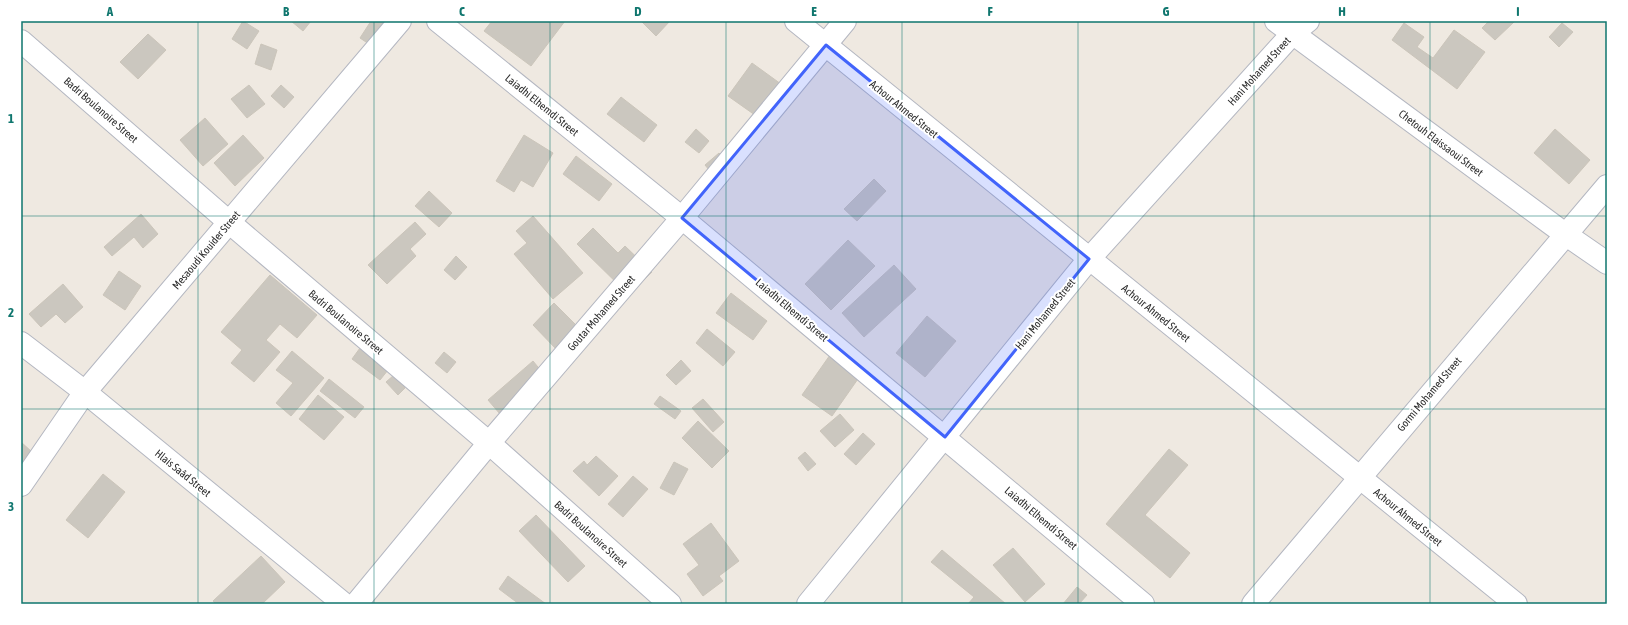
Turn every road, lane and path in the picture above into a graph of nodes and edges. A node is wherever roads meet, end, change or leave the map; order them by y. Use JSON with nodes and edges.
{"nodes":[{"id":1,"x":400,"y":21,"type":"edge"},
{"id":2,"x":438,"y":21,"type":"edge"},
{"id":3,"x":796,"y":21,"type":"edge"},
{"id":4,"x":845,"y":21,"type":"edge"},
{"id":5,"x":1276,"y":21,"type":"edge"},
{"id":6,"x":1301,"y":27,"type":"edge"},
{"id":7,"x":21,"y":41,"type":"edge"},
{"id":8,"x":826,"y":45,"type":"junction"},
{"id":9,"x":1607,"y":186,"type":"edge"},
{"id":10,"x":682,"y":218,"type":"junction"},
{"id":11,"x":230,"y":222,"type":"junction"},
{"id":12,"x":1565,"y":234,"type":"junction"},
{"id":13,"x":1089,"y":259,"type":"junction"},
{"id":14,"x":1607,"y":264,"type":"edge"},
{"id":15,"x":21,"y":344,"type":"edge"},
{"id":16,"x":85,"y":392,"type":"junction"},
{"id":17,"x":945,"y":437,"type":"junction"},
{"id":18,"x":489,"y":443,"type":"junction"},
{"id":19,"x":1359,"y":477,"type":"junction"},
{"id":20,"x":21,"y":485,"type":"edge"},
{"id":21,"x":344,"y":604,"type":"edge"},
{"id":22,"x":356,"y":604,"type":"edge"},
{"id":23,"x":670,"y":604,"type":"edge"},
{"id":24,"x":808,"y":604,"type":"edge"},
{"id":25,"x":1143,"y":604,"type":"edge"},
{"id":26,"x":1253,"y":604,"type":"edge"},
{"id":27,"x":1516,"y":604,"type":"edge"}],
"edges":[{"from":1,"to":11,"type":"street","name":"Mesaoudi Kouider Street"},
{"from":2,"to":10,"type":"street","name":"Laiadhi Elhemdi Street"},
{"from":3,"to":8,"type":"street","name":"Achour Ahmed Street"},
{"from":4,"to":8,"type":"street","name":"Goutar Mohamed Street"},
{"from":5,"to":6,"type":"street","name":"Chetouh Elaissaoui Street"},
{"from":6,"to":12,"type":"street","name":"Chetouh Elaissaoui Street"},
{"from":6,"to":13,"type":"street","name":"Hani Mohamed Street"},
{"from":7,"to":11,"type":"street","name":"Badri Boulanoire Street"},
{"from":8,"to":10,"type":"street","name":"Goutar Mohamed Street"},
{"from":8,"to":13,"type":"street","name":"Achour Ahmed Street"},
{"from":9,"to":12,"type":"street","name":"Gormi Mohamed Street"},
{"from":10,"to":17,"type":"street","name":"Laiadhi Elhemdi Street"},
{"from":10,"to":18,"type":"street","name":"Goutar Mohamed Street"},
{"from":11,"to":16,"type":"street","name":"Mesaoudi Kouider Street"},
{"from":11,"to":18,"type":"street","name":"Badri Boulanoire Street"},
{"from":12,"to":14,"type":"street","name":"Chetouh Elaissaoui Street"},
{"from":12,"to":19,"type":"street","name":"Gormi Mohamed Street"},
{"from":13,"to":17,"type":"street","name":"Hani Mohamed Street"},
{"from":13,"to":19,"type":"street","name":"Achour Ahmed Street"},
{"from":15,"to":16,"type":"street","name":"Hlais Saâd Street"},
{"from":16,"to":20,"type":"street","name":"Mesaoudi Kouider Street"},
{"from":16,"to":21,"type":"street","name":"Hlais Saâd Street"},
{"from":17,"to":24,"type":"street","name":"Hani Mohamed Street"},
{"from":17,"to":25,"type":"street","name":"Laiadhi Elhemdi Street"},
{"from":18,"to":22,"type":"street","name":"Goutar Mohamed Street"},
{"from":18,"to":23,"type":"street","name":"Badri Boulanoire Street"},
{"from":19,"to":26,"type":"street","name":"Gormi Mohamed Street"},
{"from":19,"to":27,"type":"street","name":"Achour Ahmed Street"}]}
